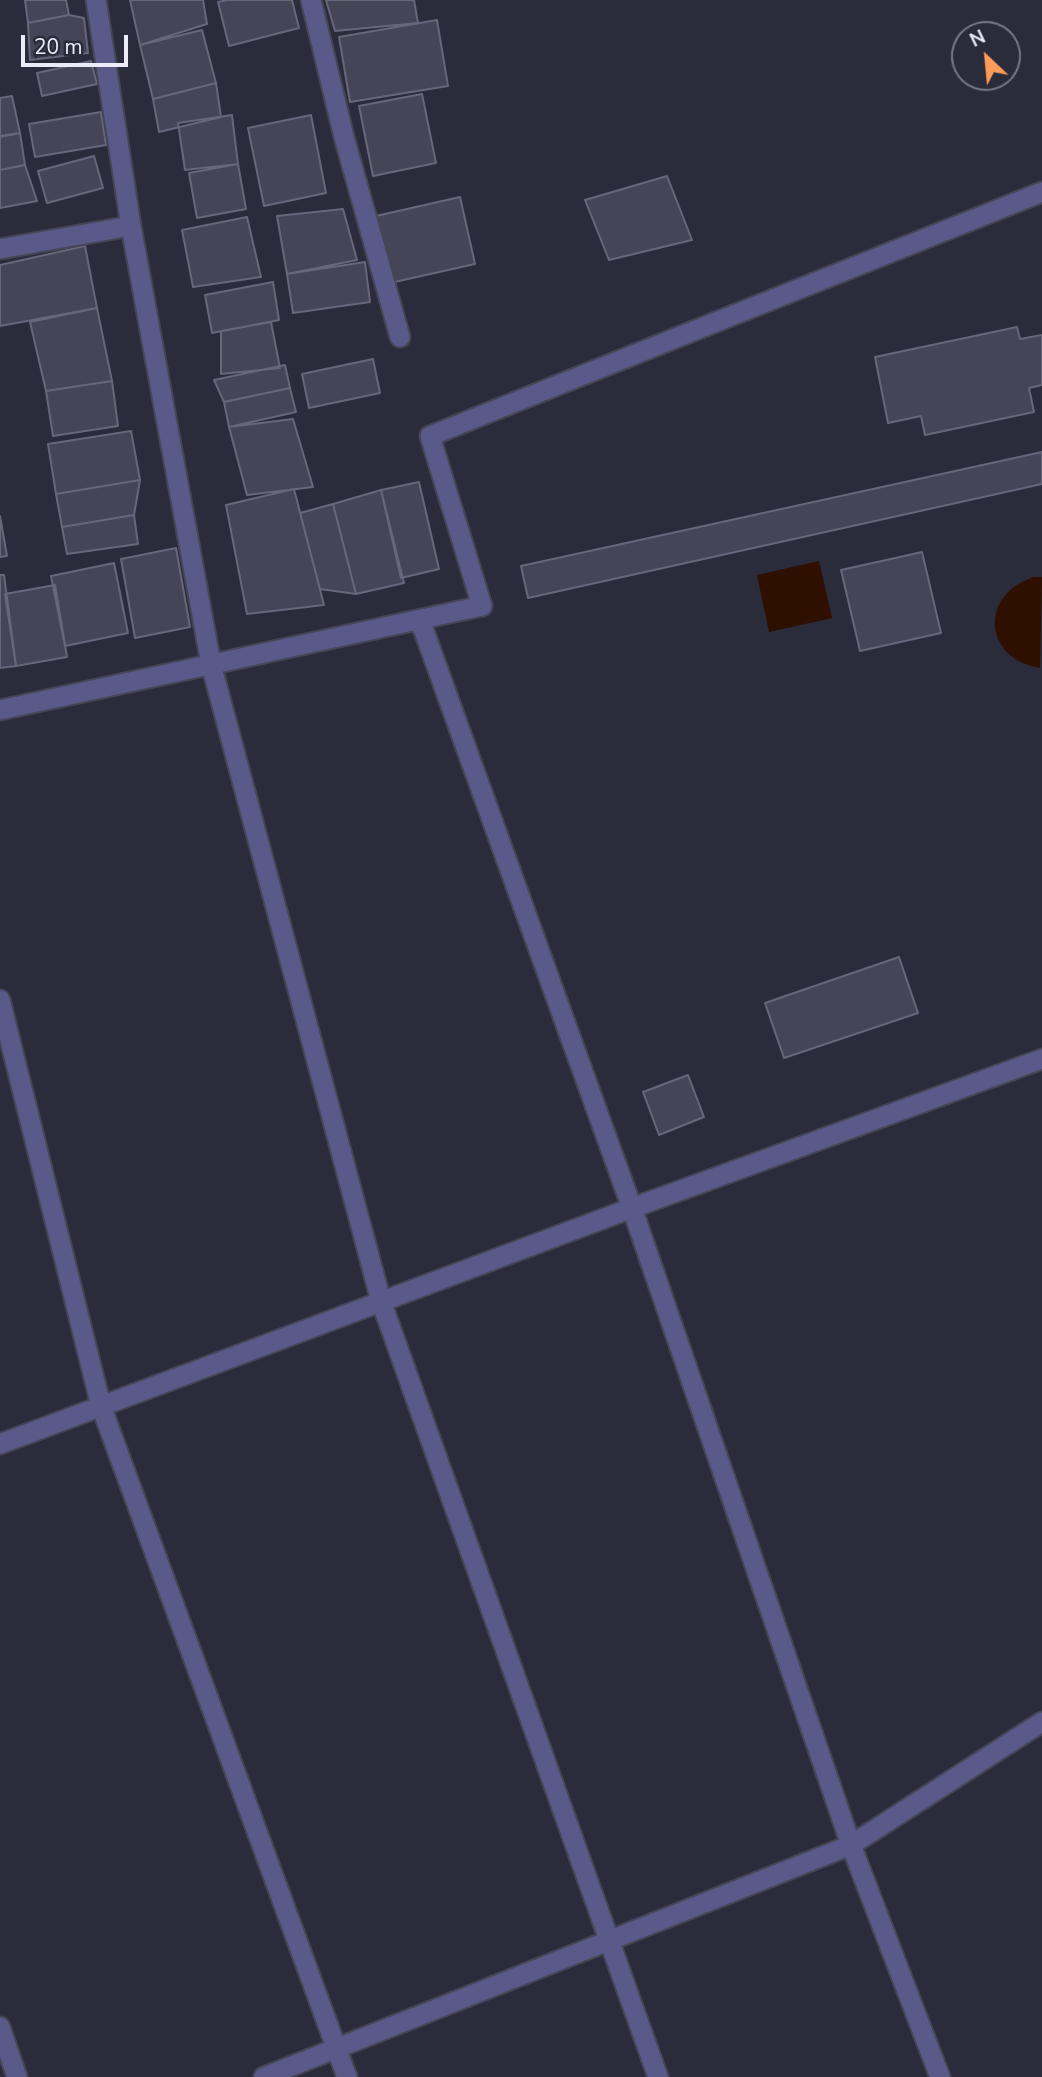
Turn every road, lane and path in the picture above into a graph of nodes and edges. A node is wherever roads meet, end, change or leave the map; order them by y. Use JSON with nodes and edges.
{"nodes":[{"id":1,"x":96,"y":0,"type":"edge"},
{"id":2,"x":311,"y":0,"type":"edge"},
{"id":3,"x":1042,"y":192,"type":"edge"},
{"id":4,"x":131,"y":226,"type":"junction"},
{"id":5,"x":0,"y":248,"type":"edge"},
{"id":6,"x":400,"y":337,"type":"dead end"},
{"id":7,"x":420,"y":620,"type":"junction"},
{"id":8,"x":211,"y":664,"type":"junction"},
{"id":9,"x":0,"y":710,"type":"edge"},
{"id":10,"x":0,"y":1000,"type":"edge"},
{"id":11,"x":1042,"y":1059,"type":"edge"},
{"id":12,"x":632,"y":1208,"type":"junction"},
{"id":13,"x":381,"y":1301,"type":"junction"},
{"id":14,"x":101,"y":1406,"type":"junction"},
{"id":15,"x":0,"y":1444,"type":"edge"},
{"id":16,"x":1042,"y":1722,"type":"edge"},
{"id":17,"x":851,"y":1845,"type":"junction"},
{"id":18,"x":608,"y":1941,"type":"junction"},
{"id":19,"x":0,"y":2027,"type":"edge"},
{"id":20,"x":337,"y":2048,"type":"junction"},
{"id":21,"x":17,"y":2077,"type":"edge"},
{"id":22,"x":264,"y":2077,"type":"edge"},
{"id":23,"x":347,"y":2077,"type":"edge"},
{"id":24,"x":658,"y":2077,"type":"edge"},
{"id":25,"x":940,"y":2077,"type":"edge"}],
"edges":[{"from":1,"to":4,"type":"street"},
{"from":2,"to":6,"type":"street"},
{"from":3,"to":7,"type":"street"},
{"from":4,"to":5,"type":"street"},
{"from":4,"to":8,"type":"street"},
{"from":7,"to":8,"type":"street"},
{"from":7,"to":12,"type":"street"},
{"from":8,"to":9,"type":"street"},
{"from":8,"to":13,"type":"street"},
{"from":10,"to":14,"type":"street"},
{"from":11,"to":12,"type":"street"},
{"from":12,"to":13,"type":"street"},
{"from":12,"to":17,"type":"street"},
{"from":13,"to":14,"type":"street"},
{"from":13,"to":18,"type":"street"},
{"from":14,"to":15,"type":"street"},
{"from":14,"to":20,"type":"street"},
{"from":16,"to":17,"type":"street"},
{"from":17,"to":18,"type":"street"},
{"from":17,"to":25,"type":"street"},
{"from":18,"to":20,"type":"street"},
{"from":18,"to":24,"type":"street"},
{"from":19,"to":21,"type":"street"},
{"from":20,"to":22,"type":"street"},
{"from":20,"to":23,"type":"street"}]}
